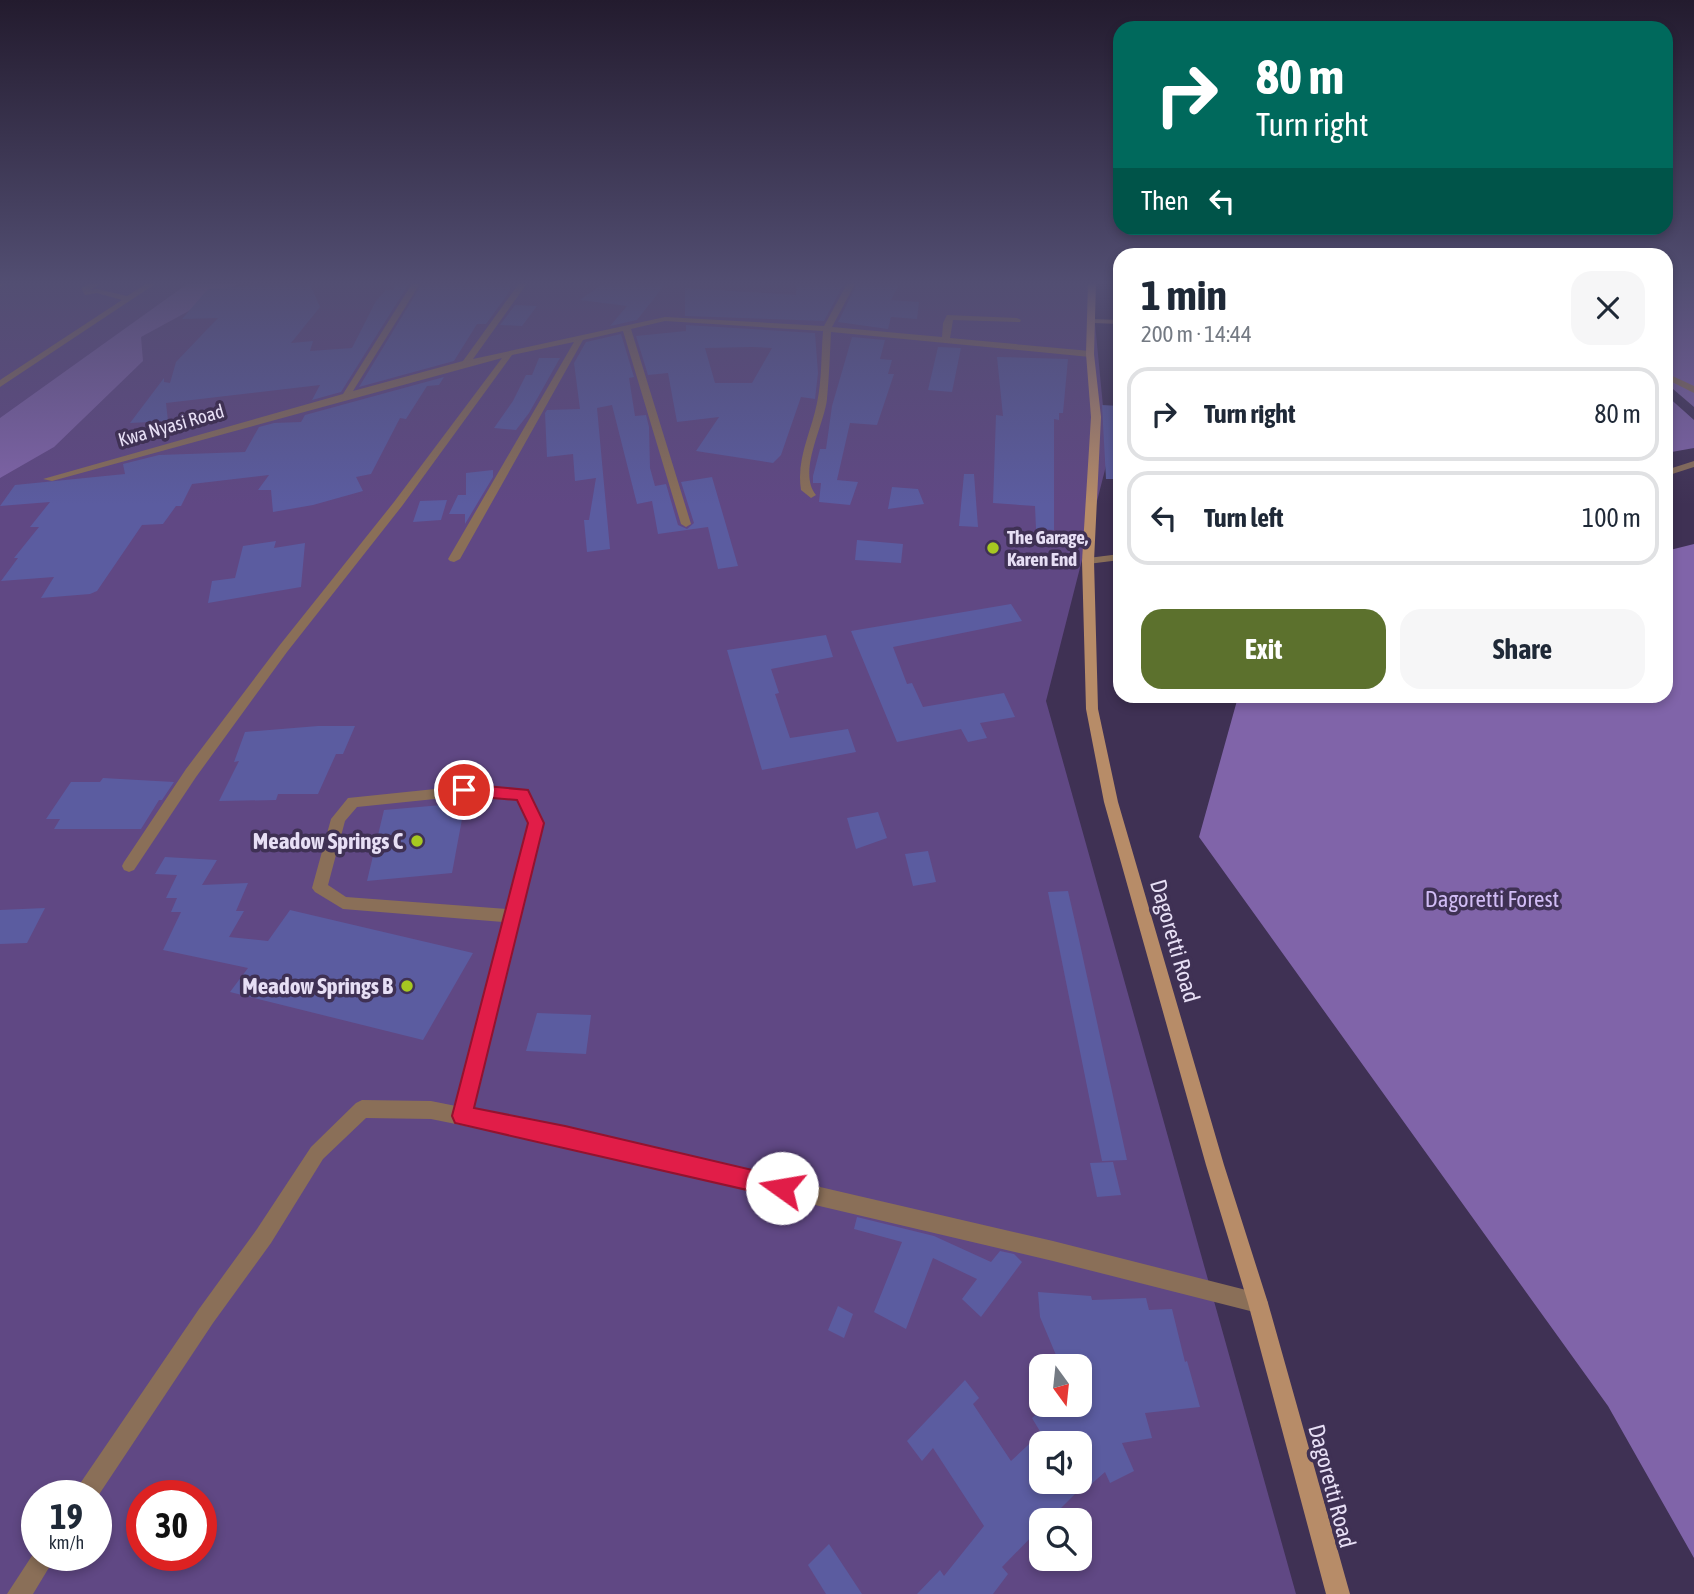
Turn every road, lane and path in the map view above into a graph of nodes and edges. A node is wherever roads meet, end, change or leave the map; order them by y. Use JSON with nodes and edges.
{"nodes":[{"id":1,"x":42,"y":356,"type":"edge"},
{"id":2,"x":371,"y":356,"type":"edge"},
{"id":3,"x":471,"y":356,"type":"edge"},
{"id":4,"x":501,"y":356,"type":"edge"},
{"id":5,"x":507,"y":356,"type":"edge"},
{"id":6,"x":570,"y":356,"type":"edge"},
{"id":7,"x":635,"y":356,"type":"edge"},
{"id":8,"x":825,"y":356,"type":"edge"},
{"id":9,"x":1090,"y":356,"type":"edge"},
{"id":10,"x":466,"y":363,"type":"junction"},
{"id":11,"x":1673,"y":380,"type":"edge"},
{"id":12,"x":0,"y":384,"type":"edge"},
{"id":13,"x":1694,"y":390,"type":"edge"},
{"id":14,"x":347,"y":394,"type":"junction"},
{"id":15,"x":1694,"y":464,"type":"edge"},
{"id":16,"x":1673,"y":471,"type":"edge"},
{"id":17,"x":48,"y":479,"type":"dead end"},
{"id":18,"x":811,"y":495,"type":"dead end"},
{"id":19,"x":686,"y":524,"type":"dead end"},
{"id":20,"x":1113,"y":558,"type":"edge"},
{"id":21,"x":454,"y":559,"type":"dead end"},
{"id":22,"x":1088,"y":561,"type":"junction"},
{"id":23,"x":129,"y":866,"type":"dead end"},
{"id":24,"x":513,"y":916,"type":"junction"},
{"id":25,"x":462,"y":1116,"type":"junction"},
{"id":26,"x":1258,"y":1303,"type":"junction"},
{"id":27,"x":96,"y":1480,"type":"edge"},
{"id":28,"x":35,"y":1571,"type":"edge"},
{"id":29,"x":19,"y":1594,"type":"edge"},
{"id":30,"x":1338,"y":1594,"type":"edge"}],
"edges":[{"from":1,"to":12,"type":"street"},
{"from":2,"to":14,"type":"street"},
{"from":3,"to":10,"type":"street"},
{"from":4,"to":10,"type":"street","name":"Kwa Nyasi Road"},
{"from":5,"to":23,"type":"street"},
{"from":6,"to":21,"type":"street"},
{"from":7,"to":19,"type":"street"},
{"from":8,"to":18,"type":"street"},
{"from":9,"to":22,"type":"main road","name":"Dagoretti Road"},
{"from":10,"to":14,"type":"street","name":"Kwa Nyasi Road"},
{"from":11,"to":13,"type":"street"},
{"from":14,"to":17,"type":"street","name":"Kwa Nyasi Road"},
{"from":15,"to":16,"type":"street"},
{"from":20,"to":22,"type":"street"},
{"from":22,"to":26,"type":"main road","name":"Dagoretti Road"},
{"from":24,"to":24,"type":"street"},
{"from":24,"to":25,"type":"street"},
{"from":25,"to":26,"type":"street"},
{"from":25,"to":27,"type":"street"},
{"from":26,"to":30,"type":"main road","name":"Dagoretti Road"},
{"from":28,"to":29,"type":"street"}]}
